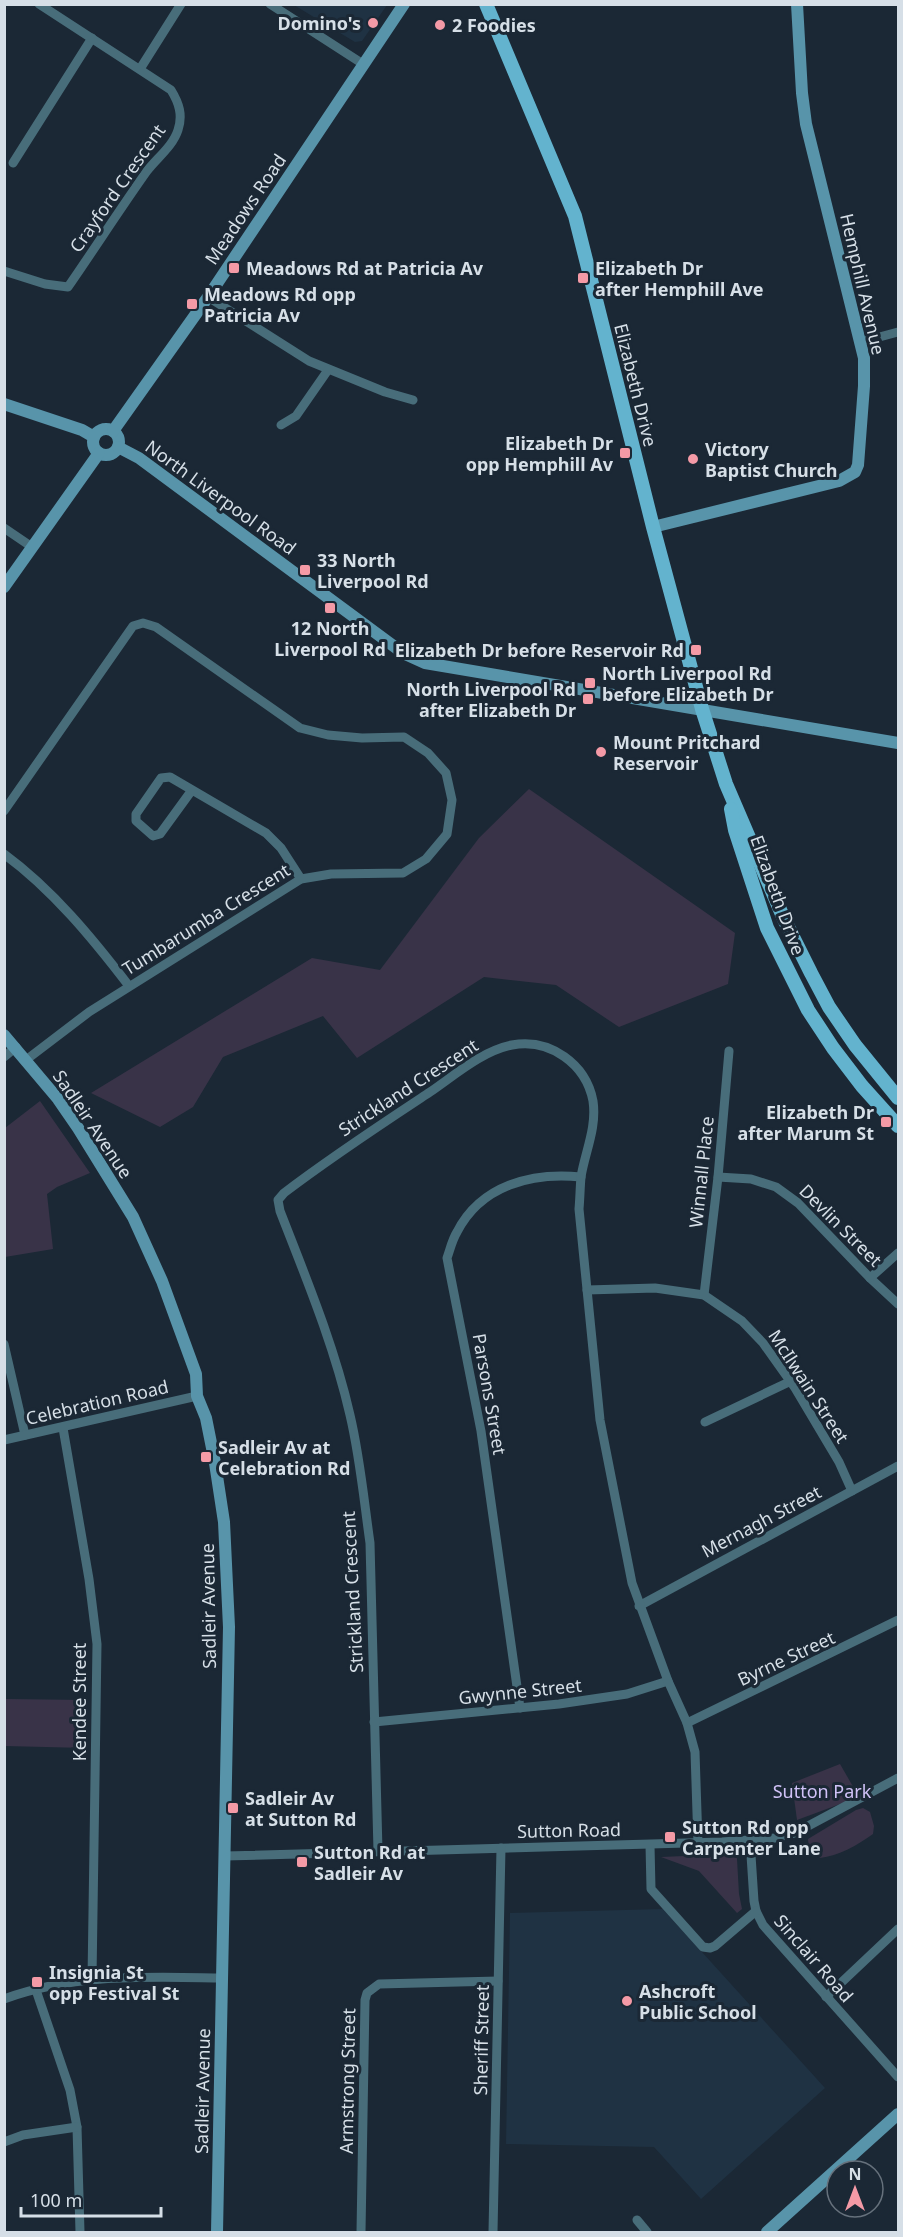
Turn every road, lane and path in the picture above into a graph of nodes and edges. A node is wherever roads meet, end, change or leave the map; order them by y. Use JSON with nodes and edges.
{"nodes":[{"id":1,"x":39,"y":4,"type":"edge"},
{"id":2,"x":182,"y":4,"type":"edge"},
{"id":3,"x":270,"y":4,"type":"edge"},
{"id":4,"x":404,"y":4,"type":"edge"},
{"id":5,"x":486,"y":4,"type":"edge"},
{"id":6,"x":797,"y":4,"type":"edge"},
{"id":7,"x":92,"y":38,"type":"junction"},
{"id":8,"x":363,"y":64,"type":"junction"},
{"id":9,"x":140,"y":69,"type":"junction"},
{"id":10,"x":13,"y":164,"type":"dead end"},
{"id":11,"x":4,"y":271,"type":"edge"},
{"id":12,"x":208,"y":297,"type":"junction"},
{"id":13,"x":898,"y":333,"type":"edge"},
{"id":14,"x":861,"y":342,"type":"junction"},
{"id":15,"x":328,"y":370,"type":"junction"},
{"id":16,"x":413,"y":400,"type":"dead end"},
{"id":17,"x":4,"y":404,"type":"edge"},
{"id":18,"x":280,"y":426,"type":"dead end"},
{"id":19,"x":113,"y":431,"type":"junction"},
{"id":20,"x":94,"y":437,"type":"junction"},
{"id":21,"x":118,"y":447,"type":"junction"},
{"id":22,"x":99,"y":453,"type":"junction"},
{"id":23,"x":653,"y":527,"type":"junction"},
{"id":24,"x":4,"y":528,"type":"edge"},
{"id":25,"x":32,"y":547,"type":"junction"},
{"id":26,"x":4,"y":587,"type":"edge"},
{"id":27,"x":702,"y":710,"type":"junction"},
{"id":28,"x":898,"y":743,"type":"edge"},
{"id":29,"x":726,"y":784,"type":"junction"},
{"id":30,"x":192,"y":790,"type":"junction"},
{"id":31,"x":4,"y":811,"type":"edge"},
{"id":32,"x":4,"y":854,"type":"edge"},
{"id":33,"x":301,"y":879,"type":"junction"},
{"id":34,"x":129,"y":986,"type":"junction"},
{"id":35,"x":4,"y":1035,"type":"edge"},
{"id":36,"x":16,"y":1047,"type":"junction"},
{"id":37,"x":729,"y":1051,"type":"dead end"},
{"id":38,"x":4,"y":1058,"type":"edge"},
{"id":39,"x":26,"y":1060,"type":"junction"},
{"id":40,"x":898,"y":1098,"type":"edge"},
{"id":41,"x":898,"y":1126,"type":"edge"},
{"id":42,"x":581,"y":1177,"type":"junction"},
{"id":43,"x":718,"y":1177,"type":"junction"},
{"id":44,"x":898,"y":1253,"type":"edge"},
{"id":45,"x":870,"y":1278,"type":"junction"},
{"id":46,"x":586,"y":1290,"type":"junction"},
{"id":47,"x":704,"y":1295,"type":"junction"},
{"id":48,"x":898,"y":1304,"type":"edge"},
{"id":49,"x":4,"y":1344,"type":"edge"},
{"id":50,"x":789,"y":1382,"type":"junction"},
{"id":51,"x":197,"y":1396,"type":"junction"},
{"id":52,"x":705,"y":1422,"type":"dead end"},
{"id":53,"x":63,"y":1428,"type":"junction"},
{"id":54,"x":25,"y":1436,"type":"junction"},
{"id":55,"x":4,"y":1440,"type":"edge"},
{"id":56,"x":898,"y":1466,"type":"edge"},
{"id":57,"x":852,"y":1491,"type":"junction"},
{"id":58,"x":639,"y":1606,"type":"junction"},
{"id":59,"x":898,"y":1620,"type":"edge"},
{"id":60,"x":668,"y":1681,"type":"junction"},
{"id":61,"x":520,"y":1708,"type":"junction"},
{"id":62,"x":374,"y":1722,"type":"junction"},
{"id":63,"x":687,"y":1723,"type":"junction"},
{"id":64,"x":898,"y":1778,"type":"edge"},
{"id":65,"x":750,"y":1840,"type":"junction"},
{"id":66,"x":698,"y":1843,"type":"junction"},
{"id":67,"x":650,"y":1845,"type":"junction"},
{"id":68,"x":501,"y":1848,"type":"junction"},
{"id":69,"x":378,"y":1851,"type":"junction"},
{"id":70,"x":225,"y":1856,"type":"junction"},
{"id":71,"x":756,"y":1911,"type":"junction"},
{"id":72,"x":898,"y":1929,"type":"edge"},
{"id":73,"x":222,"y":1977,"type":"junction"},
{"id":74,"x":92,"y":1979,"type":"junction"},
{"id":75,"x":498,"y":1981,"type":"junction"},
{"id":76,"x":36,"y":1990,"type":"junction"},
{"id":77,"x":826,"y":1997,"type":"junction"},
{"id":78,"x":4,"y":1999,"type":"edge"},
{"id":79,"x":898,"y":2077,"type":"edge"},
{"id":80,"x":898,"y":2114,"type":"edge"},
{"id":81,"x":77,"y":2127,"type":"junction"},
{"id":82,"x":4,"y":2142,"type":"edge"},
{"id":83,"x":637,"y":2220,"type":"dead end"},
{"id":84,"x":80,"y":2232,"type":"edge"},
{"id":85,"x":217,"y":2232,"type":"edge"},
{"id":86,"x":361,"y":2232,"type":"edge"},
{"id":87,"x":493,"y":2232,"type":"edge"},
{"id":88,"x":647,"y":2232,"type":"edge"},
{"id":89,"x":767,"y":2232,"type":"edge"}],
"edges":[{"from":1,"to":7,"type":"street","name":"Crayford Crescent"},
{"from":2,"to":9,"type":"street"},
{"from":3,"to":8,"type":"street"},
{"from":4,"to":8,"type":"street","name":"Meadows Road"},
{"from":5,"to":23,"type":"main road","name":"Elizabeth Drive"},
{"from":6,"to":14,"type":"street","name":"Hemphill Avenue"},
{"from":7,"to":9,"type":"street","name":"Crayford Crescent"},
{"from":7,"to":10,"type":"street"},
{"from":8,"to":12,"type":"street","name":"Meadows Road"},
{"from":9,"to":11,"type":"street","name":"Crayford Crescent"},
{"from":12,"to":15,"type":"street"},
{"from":12,"to":19,"type":"street","name":"Meadows Road"},
{"from":13,"to":14,"type":"street"},
{"from":14,"to":23,"type":"street","name":"Hemphill Avenue"},
{"from":15,"to":16,"type":"street"},
{"from":15,"to":18,"type":"street"},
{"from":17,"to":20,"type":"street"},
{"from":19,"to":20,"type":"street"},
{"from":19,"to":21,"type":"street"},
{"from":20,"to":22,"type":"street"},
{"from":21,"to":22,"type":"street"},
{"from":21,"to":27,"type":"street","name":"North Liverpool Road"},
{"from":22,"to":25,"type":"street"},
{"from":23,"to":27,"type":"main road","name":"Elizabeth Drive"},
{"from":24,"to":25,"type":"street"},
{"from":25,"to":26,"type":"street"},
{"from":27,"to":28,"type":"street","name":"North Liverpool Road"},
{"from":27,"to":29,"type":"main road","name":"Elizabeth Drive"},
{"from":29,"to":40,"type":"main road","name":"Elizabeth Drive"},
{"from":29,"to":41,"type":"main road","name":"Elizabeth Drive"},
{"from":30,"to":30,"type":"street"},
{"from":30,"to":33,"type":"street"},
{"from":31,"to":33,"type":"street","name":"Tumbarumba Crescent"},
{"from":32,"to":34,"type":"street"},
{"from":33,"to":34,"type":"street","name":"Tumbarumba Crescent"},
{"from":34,"to":39,"type":"street","name":"Tumbarumba Crescent"},
{"from":35,"to":36,"type":"street","name":"Sadleir Avenue"},
{"from":36,"to":38,"type":"street"},
{"from":36,"to":39,"type":"street","name":"Sadleir Avenue"},
{"from":37,"to":43,"type":"street","name":"Winnall Place"},
{"from":39,"to":51,"type":"street","name":"Sadleir Avenue"},
{"from":42,"to":46,"type":"street","name":"Strickland Crescent"},
{"from":42,"to":61,"type":"street","name":"Parsons Street"},
{"from":42,"to":62,"type":"street","name":"Strickland Crescent"},
{"from":43,"to":45,"type":"street","name":"Devlin Street"},
{"from":43,"to":47,"type":"street","name":"Winnall Place"},
{"from":44,"to":45,"type":"street"},
{"from":45,"to":48,"type":"street","name":"Devlin Street"},
{"from":46,"to":47,"type":"street","name":"McIlwain Street"},
{"from":46,"to":58,"type":"street","name":"Strickland Crescent"},
{"from":47,"to":50,"type":"street","name":"McIlwain Street"},
{"from":49,"to":54,"type":"street"},
{"from":50,"to":52,"type":"street"},
{"from":50,"to":57,"type":"street","name":"McIlwain Street"},
{"from":51,"to":53,"type":"street","name":"Celebration Road"},
{"from":51,"to":70,"type":"street","name":"Sadleir Avenue"},
{"from":53,"to":54,"type":"street","name":"Celebration Road"},
{"from":53,"to":74,"type":"street","name":"Kendee Street"},
{"from":54,"to":55,"type":"street","name":"Celebration Road"},
{"from":56,"to":57,"type":"street","name":"Mernagh Street"},
{"from":57,"to":58,"type":"street","name":"Mernagh Street"},
{"from":58,"to":60,"type":"street","name":"Strickland Crescent"},
{"from":59,"to":63,"type":"street","name":"Byrne Street"},
{"from":60,"to":61,"type":"street","name":"Gwynne Street"},
{"from":60,"to":63,"type":"street","name":"Strickland Crescent"},
{"from":61,"to":62,"type":"street","name":"Gwynne Street"},
{"from":62,"to":69,"type":"street","name":"Strickland Crescent"},
{"from":63,"to":66,"type":"street","name":"Strickland Crescent"},
{"from":64,"to":65,"type":"street","name":"Sutton Road"},
{"from":65,"to":66,"type":"street","name":"Sutton Road"},
{"from":65,"to":71,"type":"street","name":"Sinclair Road"},
{"from":66,"to":67,"type":"street","name":"Sutton Road"},
{"from":67,"to":68,"type":"street","name":"Sutton Road"},
{"from":67,"to":71,"type":"street"},
{"from":68,"to":69,"type":"street","name":"Sutton Road"},
{"from":68,"to":75,"type":"street","name":"Sheriff Street"},
{"from":69,"to":70,"type":"street","name":"Sutton Road"},
{"from":70,"to":73,"type":"street","name":"Sadleir Avenue"},
{"from":71,"to":77,"type":"street","name":"Sinclair Road"},
{"from":72,"to":77,"type":"street"},
{"from":73,"to":74,"type":"street"},
{"from":73,"to":85,"type":"street","name":"Sadleir Avenue"},
{"from":74,"to":76,"type":"street"},
{"from":75,"to":86,"type":"street","name":"Armstrong Street"},
{"from":75,"to":87,"type":"street","name":"Sheriff Street"},
{"from":76,"to":78,"type":"street"},
{"from":76,"to":81,"type":"street"},
{"from":77,"to":79,"type":"street","name":"Sinclair Road"},
{"from":80,"to":89,"type":"street"},
{"from":81,"to":82,"type":"street"},
{"from":81,"to":84,"type":"street"},
{"from":83,"to":88,"type":"street"}]}
